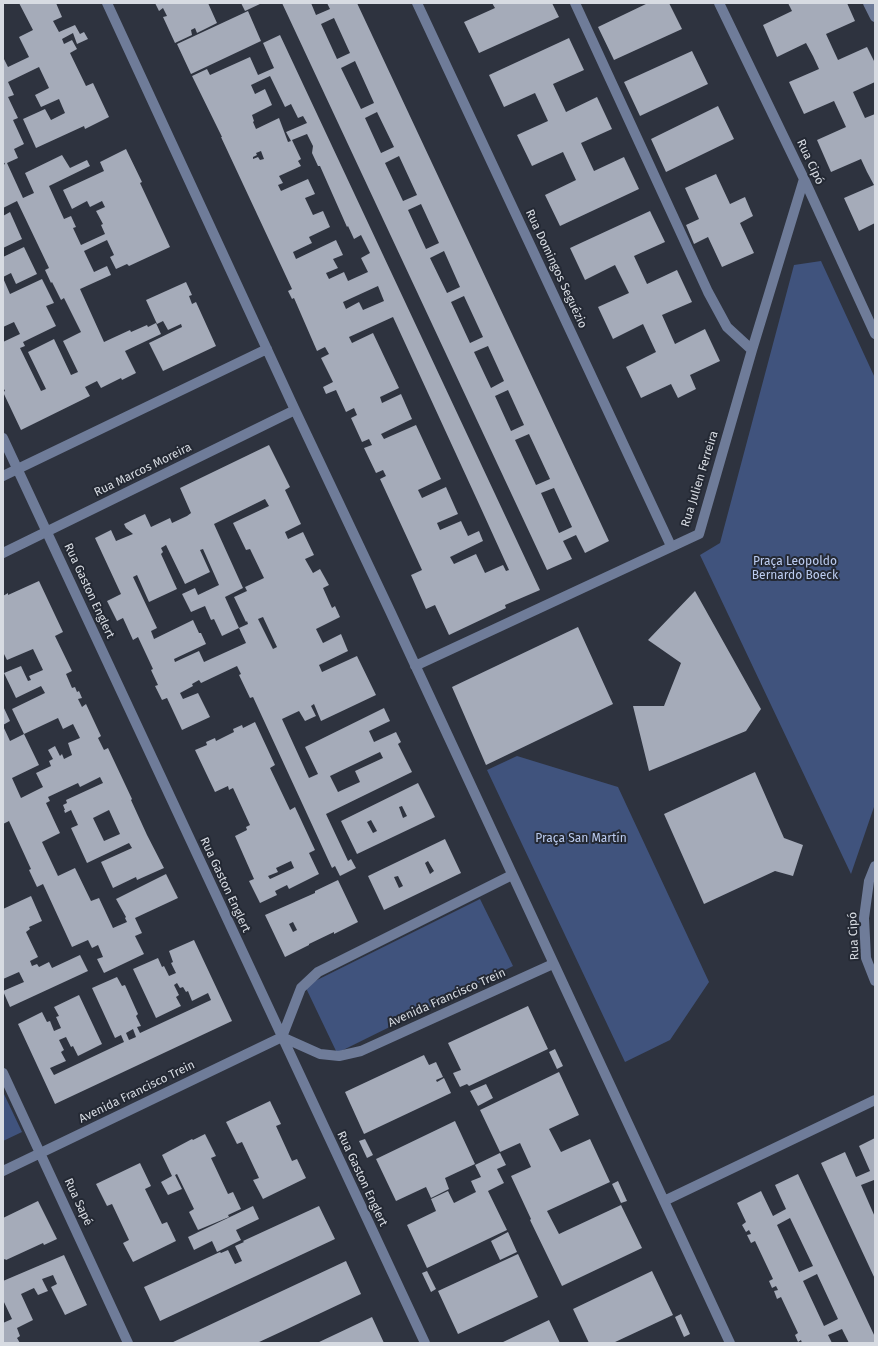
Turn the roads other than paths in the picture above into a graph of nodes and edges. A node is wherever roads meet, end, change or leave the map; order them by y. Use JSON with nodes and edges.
{"nodes":[{"id":1,"x":107,"y":3,"type":"edge"},
{"id":2,"x":417,"y":3,"type":"edge"},
{"id":3,"x":575,"y":3,"type":"edge"},
{"id":4,"x":719,"y":3,"type":"edge"},
{"id":5,"x":868,"y":3,"type":"edge"},
{"id":6,"x":875,"y":17,"type":"edge"},
{"id":7,"x":804,"y":179,"type":"junction"},
{"id":8,"x":875,"y":334,"type":"edge"},
{"id":9,"x":267,"y":349,"type":"junction"},
{"id":10,"x":752,"y":350,"type":"junction"},
{"id":11,"x":295,"y":410,"type":"junction"},
{"id":12,"x":3,"y":438,"type":"edge"},
{"id":13,"x":18,"y":469,"type":"junction"},
{"id":14,"x":3,"y":476,"type":"edge"},
{"id":15,"x":47,"y":532,"type":"junction"},
{"id":16,"x":671,"y":546,"type":"junction"},
{"id":17,"x":3,"y":553,"type":"edge"},
{"id":18,"x":415,"y":666,"type":"junction"},
{"id":19,"x":875,"y":866,"type":"edge"},
{"id":20,"x":512,"y":875,"type":"junction"},
{"id":21,"x":554,"y":964,"type":"junction"},
{"id":22,"x":875,"y":981,"type":"edge"},
{"id":23,"x":282,"y":1037,"type":"junction"},
{"id":24,"x":3,"y":1073,"type":"edge"},
{"id":25,"x":875,"y":1100,"type":"edge"},
{"id":26,"x":41,"y":1153,"type":"junction"},
{"id":27,"x":3,"y":1171,"type":"edge"},
{"id":28,"x":664,"y":1201,"type":"junction"},
{"id":29,"x":128,"y":1343,"type":"edge"},
{"id":30,"x":425,"y":1343,"type":"edge"},
{"id":31,"x":730,"y":1343,"type":"edge"}],
"edges":[{"from":1,"to":9,"type":"street"},
{"from":2,"to":16,"type":"street","name":"Rua Domingos Seguézio"},
{"from":3,"to":10,"type":"street"},
{"from":4,"to":7,"type":"street","name":"Rua Cipó"},
{"from":5,"to":6,"type":"street"},
{"from":7,"to":8,"type":"street","name":"Rua Cipó"},
{"from":7,"to":10,"type":"street","name":"Rua Julien Ferreira"},
{"from":9,"to":11,"type":"street"},
{"from":9,"to":13,"type":"street"},
{"from":10,"to":16,"type":"street","name":"Rua Julien Ferreira"},
{"from":11,"to":15,"type":"street","name":"Rua Marcos Moreira"},
{"from":11,"to":18,"type":"street"},
{"from":12,"to":13,"type":"street","name":"Rua Gaston Englert"},
{"from":13,"to":14,"type":"street"},
{"from":13,"to":15,"type":"street","name":"Rua Gaston Englert"},
{"from":15,"to":17,"type":"street","name":"Rua Marcos Moreira"},
{"from":15,"to":23,"type":"street","name":"Rua Gaston Englert"},
{"from":16,"to":18,"type":"street","name":"Rua Julien Ferreira"},
{"from":18,"to":20,"type":"street"},
{"from":19,"to":22,"type":"street","name":"Rua Cipó"},
{"from":20,"to":21,"type":"street"},
{"from":20,"to":23,"type":"street"},
{"from":21,"to":23,"type":"street","name":"Avenida Francisco Trein"},
{"from":21,"to":28,"type":"street"},
{"from":23,"to":26,"type":"street","name":"Avenida Francisco Trein"},
{"from":23,"to":30,"type":"street","name":"Rua Gaston Englert"},
{"from":24,"to":26,"type":"street","name":"Rua Sapé"},
{"from":25,"to":28,"type":"street"},
{"from":26,"to":27,"type":"street","name":"Avenida Francisco Trein"},
{"from":26,"to":29,"type":"street","name":"Rua Sapé"},
{"from":28,"to":31,"type":"street"}]}
